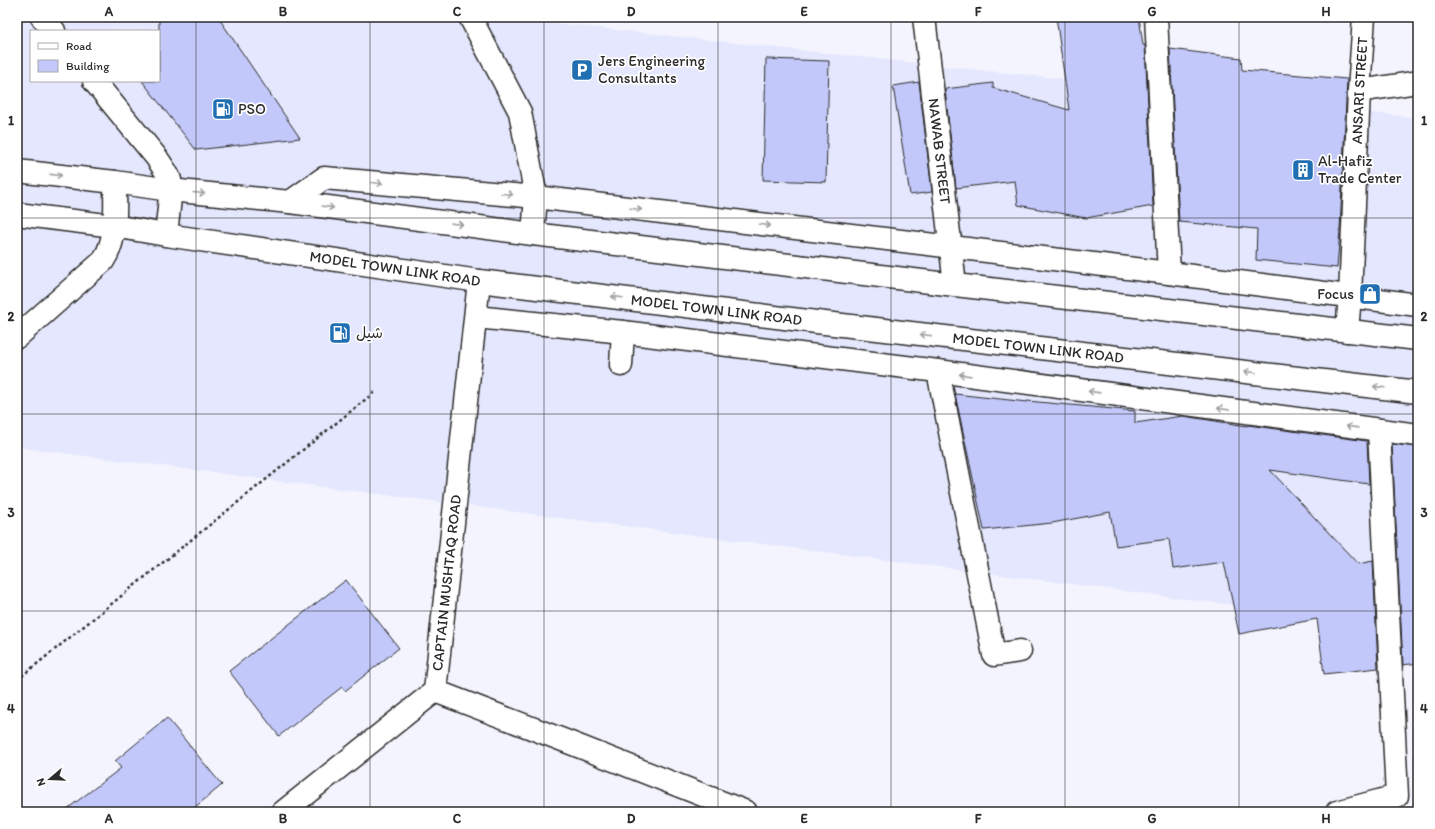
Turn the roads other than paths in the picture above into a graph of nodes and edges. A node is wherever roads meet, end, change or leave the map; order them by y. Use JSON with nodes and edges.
{"nodes":[{"id":1,"x":42,"y":17,"type":"edge"},
{"id":2,"x":470,"y":17,"type":"edge"},
{"id":3,"x":924,"y":17,"type":"edge"},
{"id":4,"x":1156,"y":17,"type":"edge"},
{"id":5,"x":1364,"y":17,"type":"edge"},
{"id":6,"x":53,"y":30,"type":"edge"},
{"id":7,"x":95,"y":82,"type":"edge"},
{"id":8,"x":1418,"y":82,"type":"edge"},
{"id":9,"x":1359,"y":91,"type":"junction"},
{"id":10,"x":17,"y":171,"type":"edge"},
{"id":11,"x":115,"y":182,"type":"junction"},
{"id":12,"x":170,"y":190,"type":"junction"},
{"id":13,"x":536,"y":197,"type":"junction"},
{"id":14,"x":290,"y":202,"type":"junction"},
{"id":15,"x":17,"y":214,"type":"edge"},
{"id":16,"x":114,"y":226,"type":"junction"},
{"id":17,"x":533,"y":234,"type":"junction"},
{"id":18,"x":166,"y":235,"type":"junction"},
{"id":19,"x":950,"y":247,"type":"junction"},
{"id":20,"x":1168,"y":273,"type":"junction"},
{"id":21,"x":480,"y":281,"type":"junction"},
{"id":22,"x":955,"y":285,"type":"junction"},
{"id":23,"x":1350,"y":296,"type":"junction"},
{"id":24,"x":1418,"y":306,"type":"edge"},
{"id":25,"x":476,"y":316,"type":"junction"},
{"id":26,"x":1347,"y":331,"type":"junction"},
{"id":27,"x":623,"y":332,"type":"junction"},
{"id":28,"x":17,"y":337,"type":"edge"},
{"id":29,"x":1418,"y":339,"type":"edge"},
{"id":30,"x":621,"y":365,"type":"dead end"},
{"id":31,"x":938,"y":371,"type":"junction"},
{"id":32,"x":1418,"y":392,"type":"edge"},
{"id":33,"x":1379,"y":430,"type":"junction"},
{"id":34,"x":1418,"y":435,"type":"edge"},
{"id":35,"x":1020,"y":651,"type":"dead end"},
{"id":36,"x":435,"y":691,"type":"junction"},
{"id":37,"x":283,"y":812,"type":"edge"},
{"id":38,"x":746,"y":812,"type":"edge"},
{"id":39,"x":1336,"y":812,"type":"edge"}],
"edges":[{"from":1,"to":6,"type":"street"},
{"from":2,"to":13,"type":"street"},
{"from":3,"to":19,"type":"street","name":"NAWAB STREET"},
{"from":4,"to":20,"type":"street"},
{"from":5,"to":9,"type":"street","name":"ANSARI STREET"},
{"from":7,"to":12,"type":"street"},
{"from":8,"to":9,"type":"street"},
{"from":9,"to":23,"type":"street","name":"ANSARI STREET"},
{"from":10,"to":11,"type":"street","one_way":true},
{"from":11,"to":12,"type":"street"},
{"from":11,"to":16,"type":"street"},
{"from":12,"to":14,"type":"street","one_way":true},
{"from":12,"to":18,"type":"street"},
{"from":14,"to":13,"type":"street","one_way":true},
{"from":13,"to":17,"type":"street"},
{"from":13,"to":19,"type":"street","one_way":true},
{"from":14,"to":17,"type":"street","one_way":true},
{"from":15,"to":16,"type":"street","name":"MODEL TOWN LINK ROAD"},
{"from":16,"to":18,"type":"street","name":"MODEL TOWN LINK ROAD"},
{"from":16,"to":28,"type":"street"},
{"from":17,"to":22,"type":"street"},
{"from":18,"to":21,"type":"street","name":"MODEL TOWN LINK ROAD"},
{"from":19,"to":20,"type":"street"},
{"from":19,"to":22,"type":"street","name":"NAWAB STREET"},
{"from":20,"to":23,"type":"street"},
{"from":21,"to":25,"type":"street","name":"CAPTAIN MUSHTAQ ROAD"},
{"from":32,"to":21,"type":"street","name":"MODEL TOWN LINK ROAD","one_way":true},
{"from":22,"to":26,"type":"street"},
{"from":23,"to":24,"type":"street"},
{"from":23,"to":26,"type":"street","name":"ANSARI STREET"},
{"from":25,"to":27,"type":"street"},
{"from":25,"to":36,"type":"street","name":"CAPTAIN MUSHTAQ ROAD"},
{"from":26,"to":29,"type":"street"},
{"from":27,"to":30,"type":"street"},
{"from":27,"to":31,"type":"street"},
{"from":33,"to":31,"type":"street","one_way":true},
{"from":31,"to":35,"type":"street"},
{"from":33,"to":34,"type":"street"},
{"from":33,"to":39,"type":"street"},
{"from":36,"to":37,"type":"street","name":"CAPTAIN MUSHTAQ ROAD"},
{"from":36,"to":38,"type":"street"}]}
